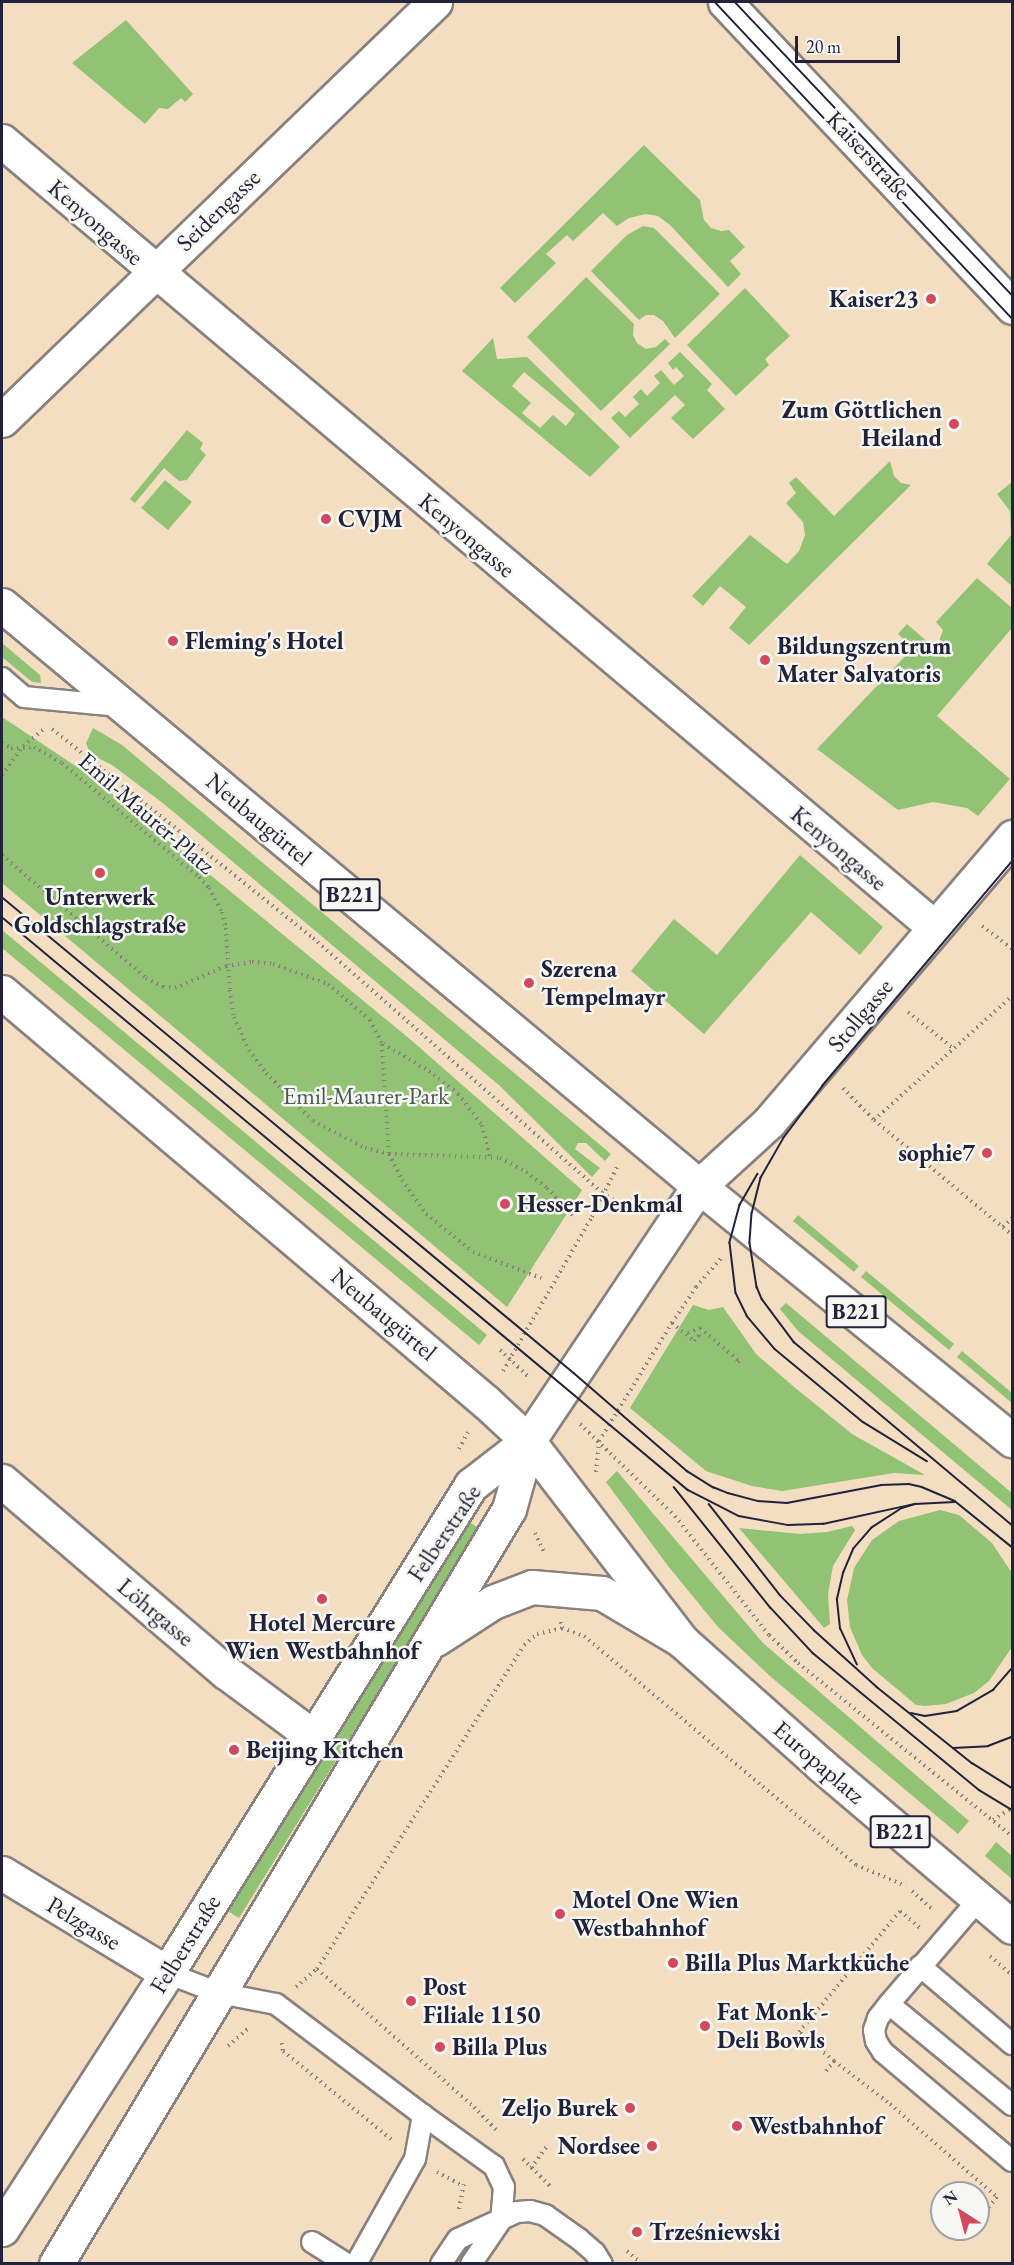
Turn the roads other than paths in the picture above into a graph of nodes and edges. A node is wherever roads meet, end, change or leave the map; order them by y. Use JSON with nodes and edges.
{"nodes":[{"id":1,"x":435,"y":2,"type":"edge"},
{"id":2,"x":725,"y":2,"type":"edge"},
{"id":3,"x":2,"y":141,"type":"edge"},
{"id":4,"x":154,"y":272,"type":"junction"},
{"id":5,"x":1012,"y":307,"type":"edge"},
{"id":6,"x":2,"y":420,"type":"edge"},
{"id":7,"x":2,"y":605,"type":"edge"},
{"id":8,"x":2,"y":678,"type":"edge"},
{"id":9,"x":123,"y":706,"type":"junction"},
{"id":10,"x":1012,"y":837,"type":"edge"},
{"id":11,"x":934,"y":927,"type":"junction"},
{"id":12,"x":2,"y":992,"type":"edge"},
{"id":13,"x":699,"y":1186,"type":"junction"},
{"id":14,"x":1012,"y":1440,"type":"edge"},
{"id":15,"x":528,"y":1441,"type":"junction"},
{"id":16,"x":2,"y":1482,"type":"edge"},
{"id":17,"x":682,"y":1641,"type":"junction"},
{"id":18,"x":430,"y":1643,"type":"junction"},
{"id":19,"x":314,"y":1737,"type":"junction"},
{"id":20,"x":2,"y":1873,"type":"edge"},
{"id":21,"x":979,"y":1899,"type":"junction"},
{"id":22,"x":1012,"y":1927,"type":"edge"},
{"id":23,"x":920,"y":1966,"type":"junction"},
{"id":24,"x":167,"y":1973,"type":"junction"},
{"id":25,"x":219,"y":1993,"type":"junction"},
{"id":26,"x":889,"y":2004,"type":"junction"},
{"id":27,"x":1012,"y":2044,"type":"edge"},
{"id":28,"x":1012,"y":2105,"type":"edge"},
{"id":29,"x":423,"y":2115,"type":"junction"},
{"id":30,"x":1012,"y":2161,"type":"edge"},
{"id":31,"x":501,"y":2220,"type":"junction"},
{"id":32,"x":2,"y":2229,"type":"edge"},
{"id":33,"x":312,"y":2242,"type":"dead end"},
{"id":34,"x":56,"y":2264,"type":"edge"},
{"id":35,"x":347,"y":2264,"type":"edge"},
{"id":36,"x":356,"y":2264,"type":"edge"},
{"id":37,"x":441,"y":2264,"type":"edge"},
{"id":38,"x":471,"y":2264,"type":"edge"},
{"id":39,"x":602,"y":2264,"type":"edge"}],
"edges":[{"from":1,"to":4,"type":"main road","name":"Seidengasse"},
{"from":2,"to":5,"type":"main road","name":"Kaiserstraße"},
{"from":3,"to":4,"type":"main road","name":"Kenyongasse"},
{"from":4,"to":6,"type":"main road","name":"Seidengasse"},
{"from":4,"to":11,"type":"main road","name":"Kenyongasse"},
{"from":7,"to":9,"type":"main road","name":"Neubaugürtel","number":"B221"},
{"from":8,"to":9,"type":"lane"},
{"from":9,"to":13,"type":"main road","name":"Neubaugürtel","number":"B221"},
{"from":10,"to":11,"type":"main road","name":"Stollgasse"},
{"from":11,"to":13,"type":"main road","name":"Stollgasse"},
{"from":12,"to":15,"type":"main road","name":"Neubaugürtel","number":"B221"},
{"from":13,"to":14,"type":"main road","name":"Neubaugürtel","number":"B221"},
{"from":13,"to":15,"type":"main road"},
{"from":15,"to":17,"type":"main road","name":"Europaplatz","number":"B221"},
{"from":15,"to":18,"type":"main road","name":"Felberstraße"},
{"from":15,"to":19,"type":"main road","name":"Felberstraße"},
{"from":16,"to":19,"type":"main road","name":"Löhrgasse"},
{"from":17,"to":18,"type":"main road","name":"Europaplatz"},
{"from":17,"to":21,"type":"main road","name":"Europaplatz","number":"B221"},
{"from":18,"to":25,"type":"main road","name":"Felberstraße"},
{"from":19,"to":24,"type":"main road","name":"Felberstraße"},
{"from":20,"to":24,"type":"main road","name":"Pelzgasse"},
{"from":21,"to":22,"type":"main road","name":"Europaplatz","number":"B221"},
{"from":21,"to":23,"type":"lane"},
{"from":23,"to":26,"type":"lane"},
{"from":23,"to":27,"type":"lane"},
{"from":24,"to":25,"type":"lane"},
{"from":24,"to":32,"type":"main road","name":"Felberstraße"},
{"from":25,"to":29,"type":"lane"},
{"from":25,"to":34,"type":"main road","name":"Felberstraße"},
{"from":26,"to":28,"type":"lane"},
{"from":26,"to":30,"type":"lane"},
{"from":29,"to":31,"type":"lane"},
{"from":29,"to":36,"type":"lane"},
{"from":31,"to":37,"type":"lane"},
{"from":31,"to":38,"type":"lane"},
{"from":31,"to":39,"type":"lane"},
{"from":33,"to":35,"type":"lane"}]}
